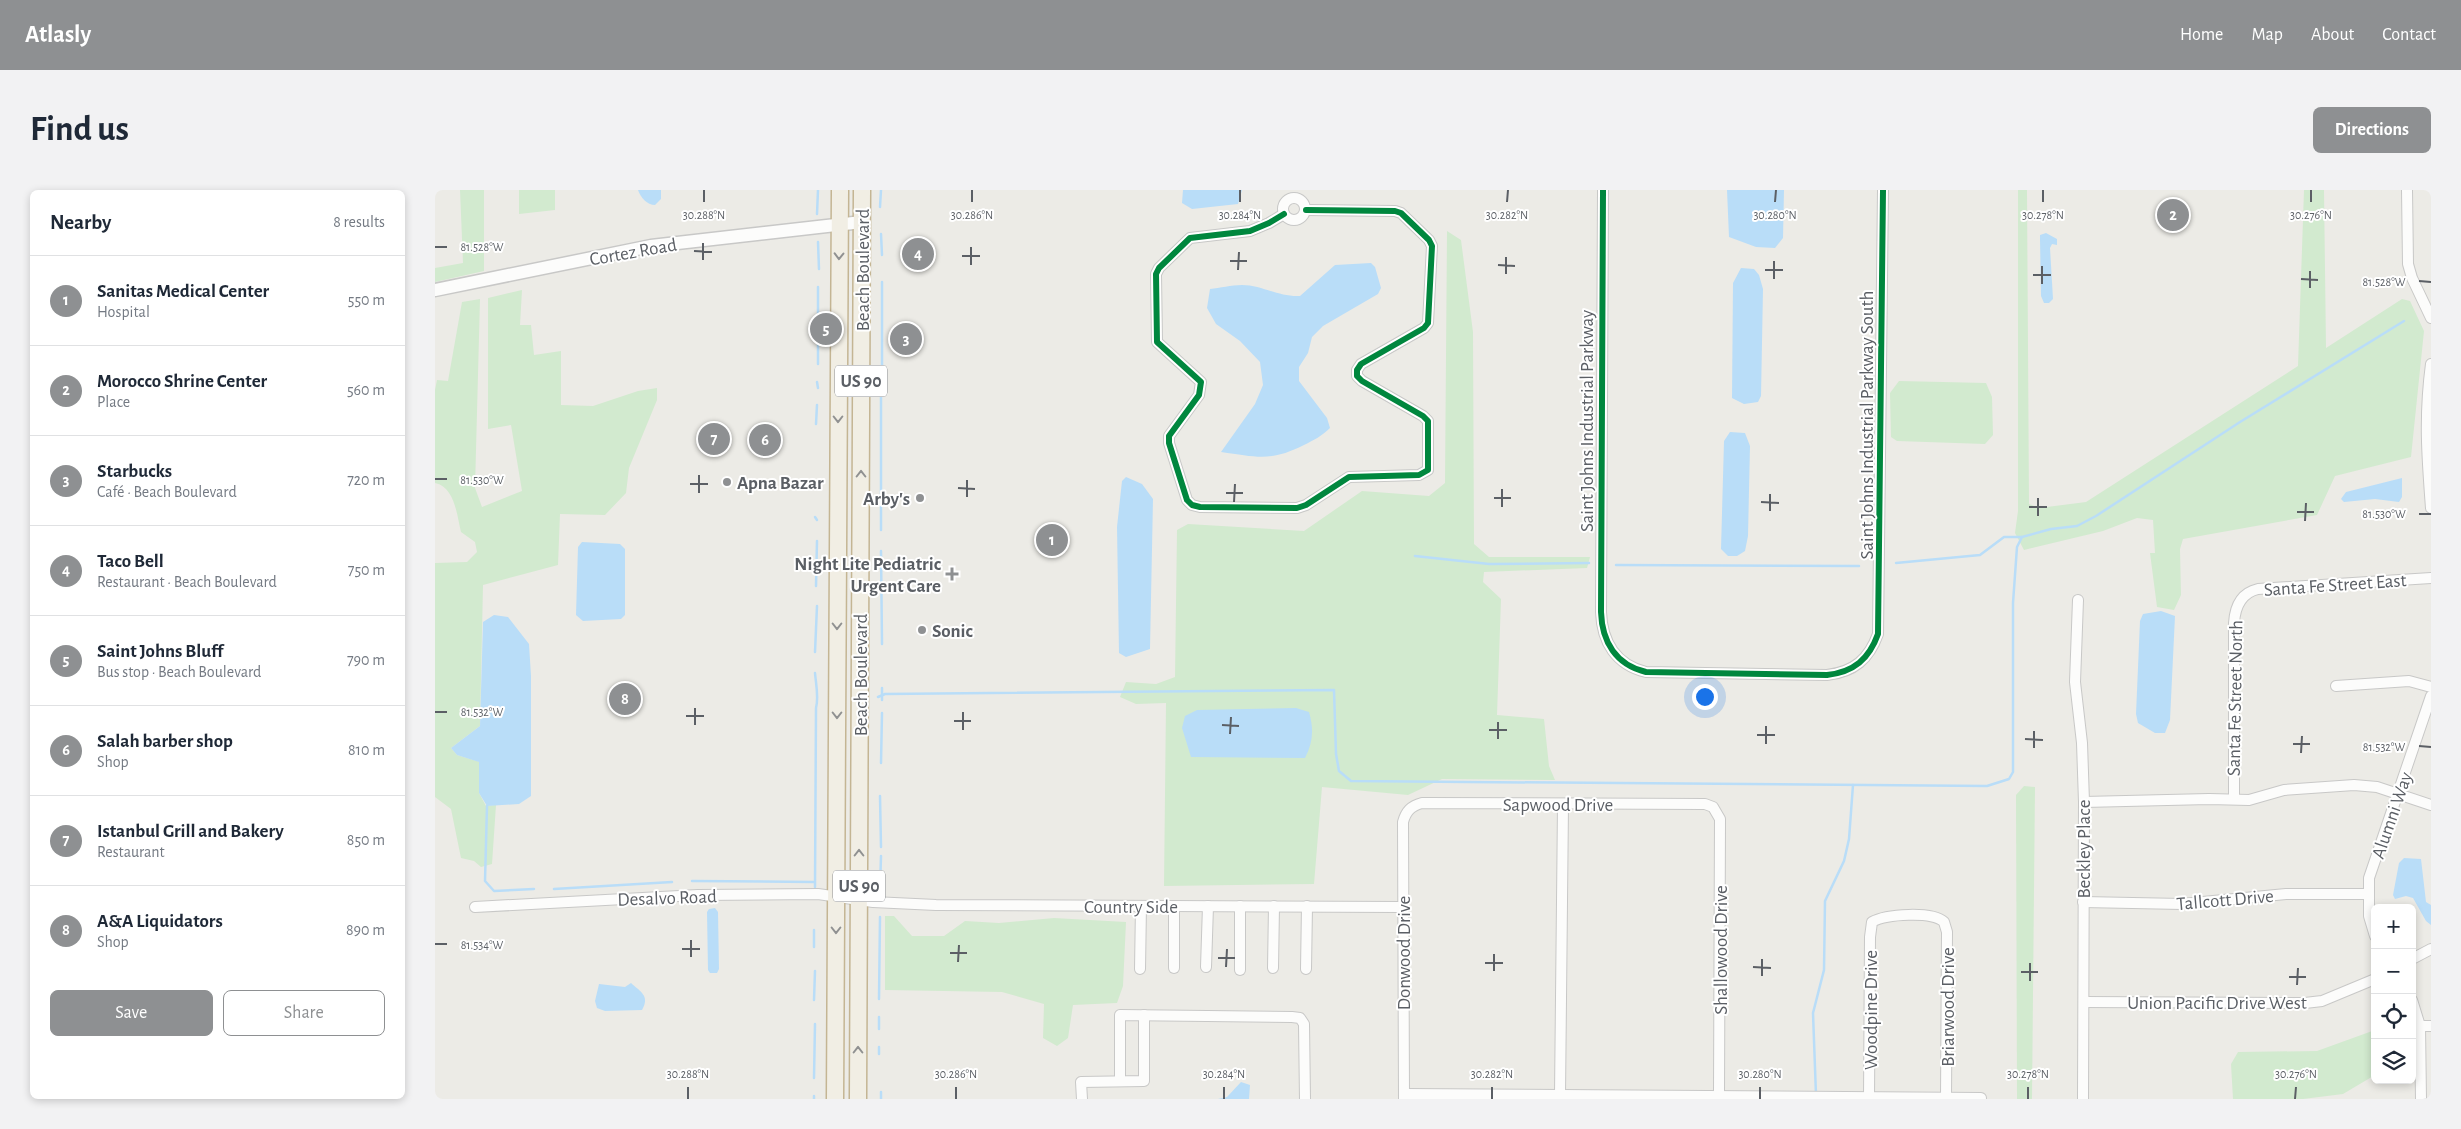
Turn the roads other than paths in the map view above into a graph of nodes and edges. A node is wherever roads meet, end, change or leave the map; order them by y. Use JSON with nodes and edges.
{"nodes":[{"id":1,"x":840,"y":190,"type":"edge"},
{"id":2,"x":862,"y":190,"type":"edge"},
{"id":3,"x":1281,"y":190,"type":"edge"},
{"id":4,"x":1603,"y":190,"type":"edge"},
{"id":5,"x":1883,"y":190,"type":"edge"},
{"id":6,"x":2407,"y":190,"type":"edge"},
{"id":7,"x":1298,"y":194,"type":"edge"},
{"id":8,"x":1286,"y":201,"type":"junction"},
{"id":9,"x":1306,"y":210,"type":"junction"},
{"id":10,"x":1284,"y":214,"type":"junction"},
{"id":11,"x":862,"y":222,"type":"junction"},
{"id":12,"x":840,"y":225,"type":"junction"},
{"id":13,"x":435,"y":290,"type":"edge"},
{"id":14,"x":2431,"y":318,"type":"edge"},
{"id":15,"x":2431,"y":364,"type":"edge"},
{"id":16,"x":2431,"y":508,"type":"edge"},
{"id":17,"x":838,"y":537,"type":"junction"},
{"id":18,"x":861,"y":540,"type":"junction"},
{"id":19,"x":2431,"y":578,"type":"edge"},
{"id":20,"x":2243,"y":598,"type":"joint"},
{"id":21,"x":2078,"y":600,"type":"dead end"},
{"id":22,"x":1867,"y":657,"type":"joint"},
{"id":23,"x":2336,"y":686,"type":"dead end"},
{"id":24,"x":2431,"y":687,"type":"edge"},
{"id":25,"x":2431,"y":696,"type":"edge"},
{"id":26,"x":2399,"y":795,"type":"junction"},
{"id":27,"x":2234,"y":799,"type":"junction"},
{"id":28,"x":2084,"y":802,"type":"junction"},
{"id":29,"x":1563,"y":805,"type":"junction"},
{"id":30,"x":2431,"y":805,"type":"edge"},
{"id":31,"x":1713,"y":807,"type":"joint"},
{"id":32,"x":1406,"y":813,"type":"joint"},
{"id":33,"x":2368,"y":894,"type":"junction"},
{"id":34,"x":837,"y":896,"type":"junction"},
{"id":35,"x":859,"y":900,"type":"junction"},
{"id":36,"x":2083,"y":902,"type":"junction"},
{"id":37,"x":1141,"y":906,"type":"junction"},
{"id":38,"x":1174,"y":906,"type":"junction"},
{"id":39,"x":1208,"y":906,"type":"junction"},
{"id":40,"x":1240,"y":906,"type":"junction"},
{"id":41,"x":1274,"y":906,"type":"junction"},
{"id":42,"x":1307,"y":906,"type":"junction"},
{"id":43,"x":475,"y":907,"type":"dead end"},
{"id":44,"x":1403,"y":907,"type":"junction"},
{"id":45,"x":1873,"y":922,"type":"joint"},
{"id":46,"x":2371,"y":923,"type":"edge"},
{"id":47,"x":2431,"y":949,"type":"edge"},
{"id":48,"x":2416,"y":957,"type":"edge"},
{"id":49,"x":1206,"y":967,"type":"dead end"},
{"id":50,"x":1174,"y":968,"type":"dead end"},
{"id":51,"x":1273,"y":968,"type":"dead end"},
{"id":52,"x":1140,"y":969,"type":"dead end"},
{"id":53,"x":1306,"y":969,"type":"dead end"},
{"id":54,"x":1240,"y":970,"type":"dead end"},
{"id":55,"x":2371,"y":981,"type":"edge"},
{"id":56,"x":2084,"y":1002,"type":"junction"},
{"id":57,"x":2416,"y":1013,"type":"edge"},
{"id":58,"x":1144,"y":1015,"type":"junction"},
{"id":59,"x":2420,"y":1026,"type":"junction"},
{"id":60,"x":2431,"y":1026,"type":"edge"},
{"id":61,"x":1120,"y":1081,"type":"junction"},
{"id":62,"x":1560,"y":1095,"type":"junction"},
{"id":63,"x":1719,"y":1095,"type":"junction"},
{"id":64,"x":1404,"y":1097,"type":"edge"},
{"id":65,"x":1869,"y":1098,"type":"edge"},
{"id":66,"x":1981,"y":1098,"type":"edge"},
{"id":67,"x":835,"y":1099,"type":"edge"},
{"id":68,"x":858,"y":1099,"type":"edge"},
{"id":69,"x":1082,"y":1099,"type":"edge"},
{"id":70,"x":1305,"y":1099,"type":"edge"},
{"id":71,"x":1946,"y":1099,"type":"edge"},
{"id":72,"x":2083,"y":1099,"type":"edge"},
{"id":73,"x":2421,"y":1099,"type":"edge"}],
"edges":[{"from":1,"to":12,"type":"highway","number":"US 90"},
{"from":2,"to":11,"type":"highway","name":"Beach Boulevard","number":"US 90"},
{"from":3,"to":8,"type":"street"},
{"from":4,"to":22,"type":"street","name":"Saint Johns Industrial Parkway"},
{"from":5,"to":22,"type":"street","name":"Saint Johns Industrial Parkway South"},
{"from":6,"to":14,"type":"street"},
{"from":7,"to":8,"type":"street"},
{"from":7,"to":9,"type":"street"},
{"from":8,"to":10,"type":"street"},
{"from":9,"to":10,"type":"street"},
{"from":9,"to":10,"type":"street"},
{"from":11,"to":12,"type":"street","name":"Cortez Road"},
{"from":18,"to":11,"type":"highway","name":"Beach Boulevard","number":"US 90","one_way":true},
{"from":12,"to":13,"type":"street","name":"Cortez Road"},
{"from":12,"to":17,"type":"highway","number":"US 90","one_way":true},
{"from":15,"to":16,"type":"street"},
{"from":17,"to":18,"type":"highway"},
{"from":17,"to":34,"type":"highway","number":"US 90","one_way":true},
{"from":35,"to":18,"type":"highway","name":"Beach Boulevard","number":"US 90","one_way":true},
{"from":19,"to":20,"type":"street","name":"Santa Fe Street East"},
{"from":20,"to":27,"type":"street","name":"Santa Fe Street North"},
{"from":21,"to":28,"type":"street","name":"Beckley Place"},
{"from":23,"to":24,"type":"street"},
{"from":25,"to":26,"type":"street","name":"Alumni Way"},
{"from":26,"to":27,"type":"street"},
{"from":26,"to":30,"type":"street"},
{"from":26,"to":33,"type":"street","name":"Alumni Way"},
{"from":27,"to":28,"type":"street"},
{"from":28,"to":36,"type":"street","name":"Beckley Place"},
{"from":29,"to":31,"type":"street","name":"Sapwood Drive"},
{"from":29,"to":32,"type":"street","name":"Sapwood Drive"},
{"from":29,"to":62,"type":"street"},
{"from":31,"to":63,"type":"street","name":"Shallowood Drive"},
{"from":32,"to":44,"type":"street","name":"Donwood Drive"},
{"from":33,"to":36,"type":"street","name":"Tallcott Drive"},
{"from":33,"to":46,"type":"street","name":"Alumni Way"},
{"from":34,"to":35,"type":"street","name":"Desalvo Road"},
{"from":34,"to":43,"type":"street","name":"Desalvo Road"},
{"from":34,"to":67,"type":"highway","number":"US 90","one_way":true},
{"from":35,"to":37,"type":"street","name":"Country Side"},
{"from":68,"to":35,"type":"highway","name":"Beach Boulevard","number":"US 90","one_way":true},
{"from":36,"to":56,"type":"street","name":"Beckley Place"},
{"from":37,"to":38,"type":"street","name":"Country Side"},
{"from":37,"to":52,"type":"street"},
{"from":38,"to":39,"type":"street","name":"Country Side"},
{"from":38,"to":50,"type":"street"},
{"from":39,"to":40,"type":"street","name":"Country Side"},
{"from":39,"to":49,"type":"street"},
{"from":40,"to":41,"type":"street","name":"Country Side"},
{"from":40,"to":54,"type":"street"},
{"from":41,"to":42,"type":"street","name":"Country Side"},
{"from":41,"to":51,"type":"street"},
{"from":42,"to":44,"type":"street","name":"Country Side"},
{"from":42,"to":53,"type":"street"},
{"from":44,"to":64,"type":"street","name":"Donwood Drive"},
{"from":45,"to":65,"type":"street","name":"Woodpine Drive"},
{"from":45,"to":71,"type":"street","name":"Briarwood Drive"},
{"from":47,"to":48,"type":"street"},
{"from":55,"to":56,"type":"street","name":"Union Pacific Drive West"},
{"from":56,"to":72,"type":"street","name":"Beckley Place"},
{"from":57,"to":59,"type":"street"},
{"from":58,"to":61,"type":"street"},
{"from":58,"to":61,"type":"street"},
{"from":58,"to":70,"type":"street"},
{"from":59,"to":60,"type":"street"},
{"from":59,"to":73,"type":"street"},
{"from":61,"to":69,"type":"street"},
{"from":62,"to":63,"type":"street"},
{"from":62,"to":64,"type":"street"},
{"from":63,"to":65,"type":"street"},
{"from":65,"to":71,"type":"street"},
{"from":66,"to":71,"type":"street"}]}
